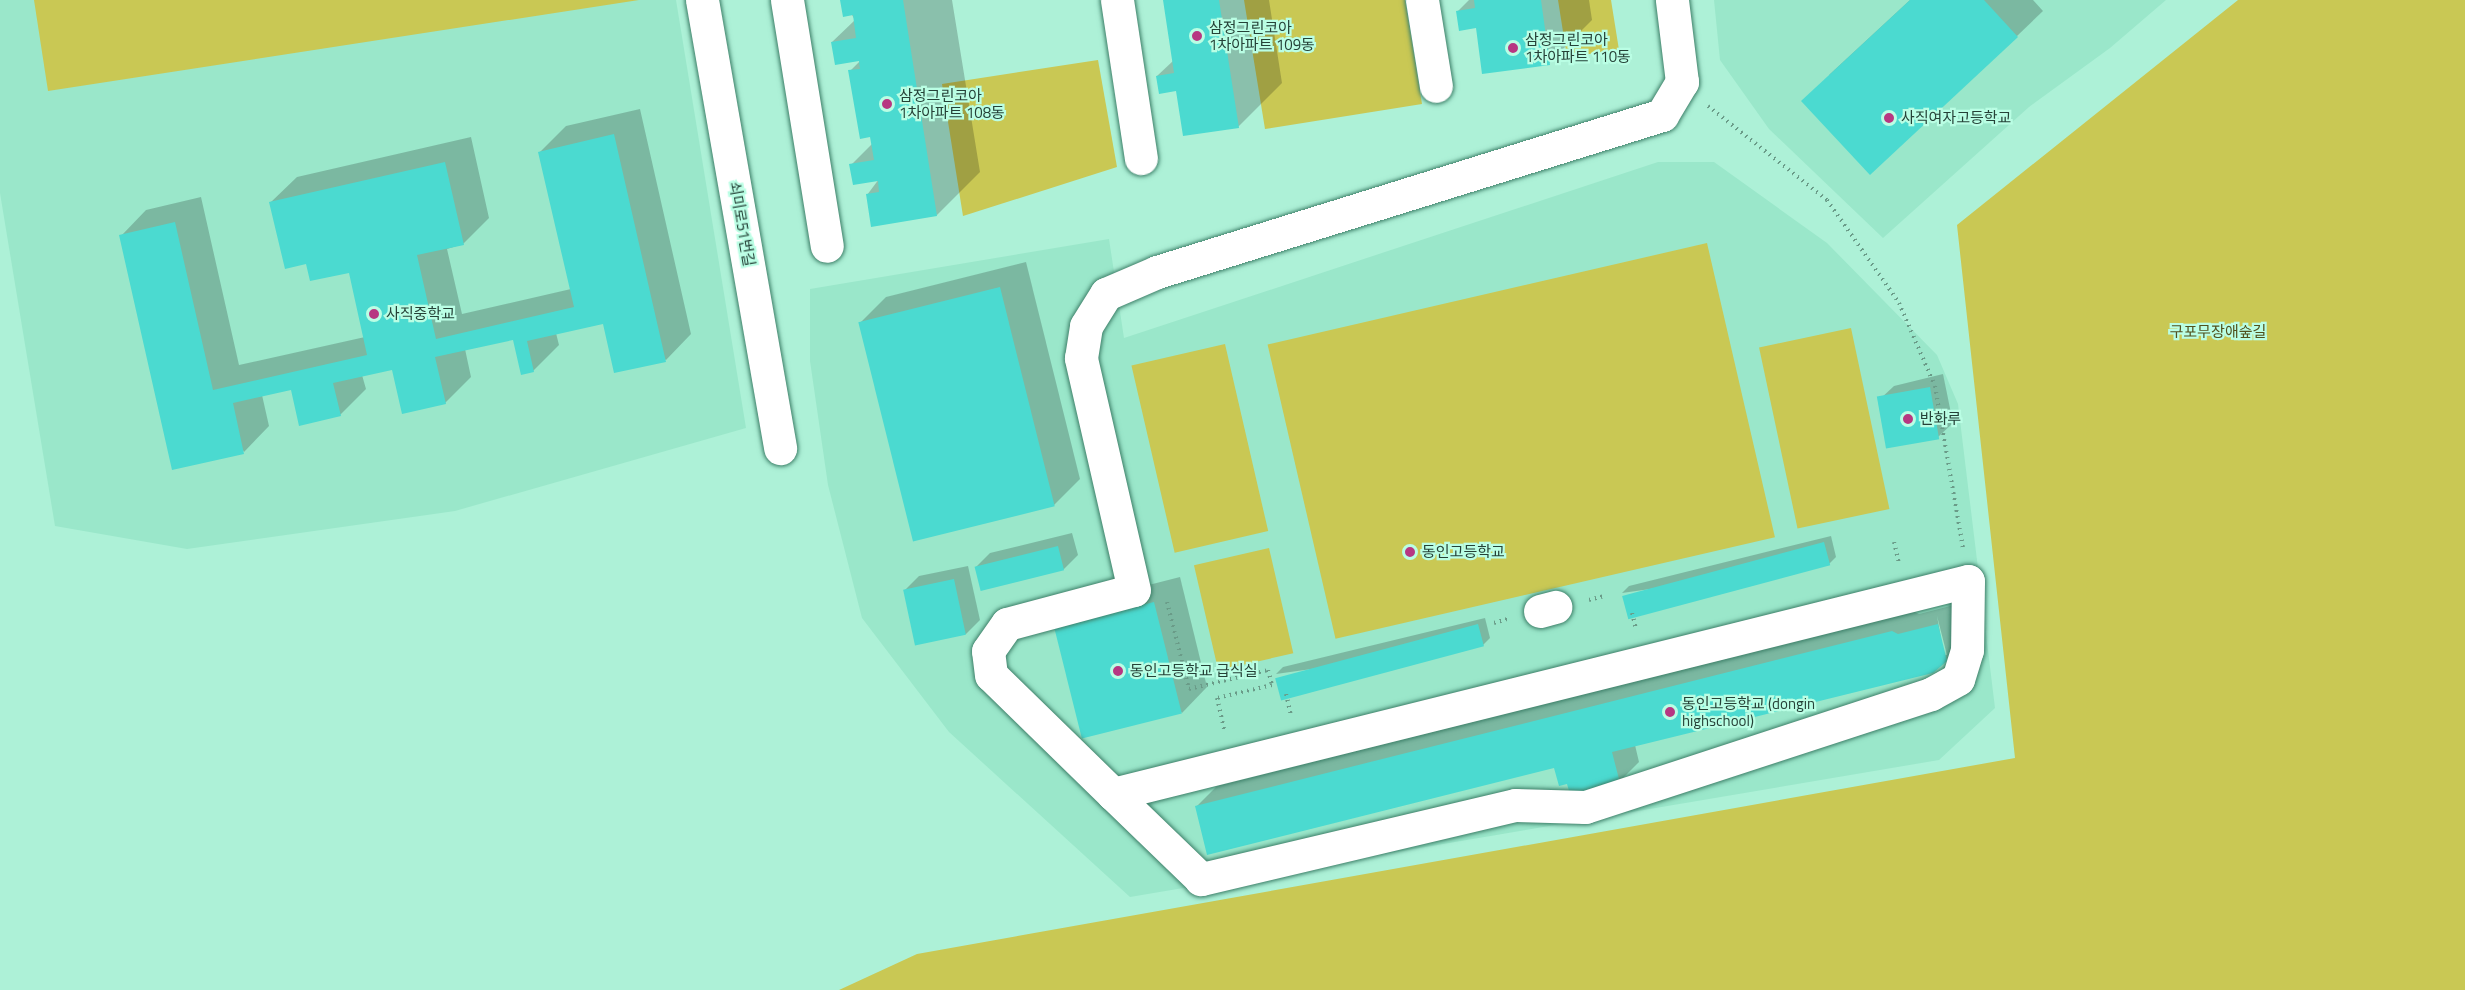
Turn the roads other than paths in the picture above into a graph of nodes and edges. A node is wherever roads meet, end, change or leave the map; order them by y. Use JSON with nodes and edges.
{"nodes":[{"id":1,"x":702,"y":0,"type":"edge"},
{"id":2,"x":788,"y":0,"type":"edge"},
{"id":3,"x":1117,"y":0,"type":"edge"},
{"id":4,"x":1422,"y":0,"type":"edge"},
{"id":5,"x":1672,"y":0,"type":"edge"},
{"id":6,"x":1436,"y":86,"type":"dead end"},
{"id":7,"x":1141,"y":158,"type":"dead end"},
{"id":8,"x":827,"y":246,"type":"dead end"},
{"id":9,"x":780,"y":448,"type":"dead end"},
{"id":10,"x":1113,"y":794,"type":"junction"}],
"edges":[{"from":1,"to":9,"type":"street","name":"쇠미로51번길"},
{"from":2,"to":8,"type":"street"},
{"from":3,"to":7,"type":"street"},
{"from":4,"to":6,"type":"street"},
{"from":5,"to":10,"type":"street"},
{"from":10,"to":10,"type":"street"}]}
